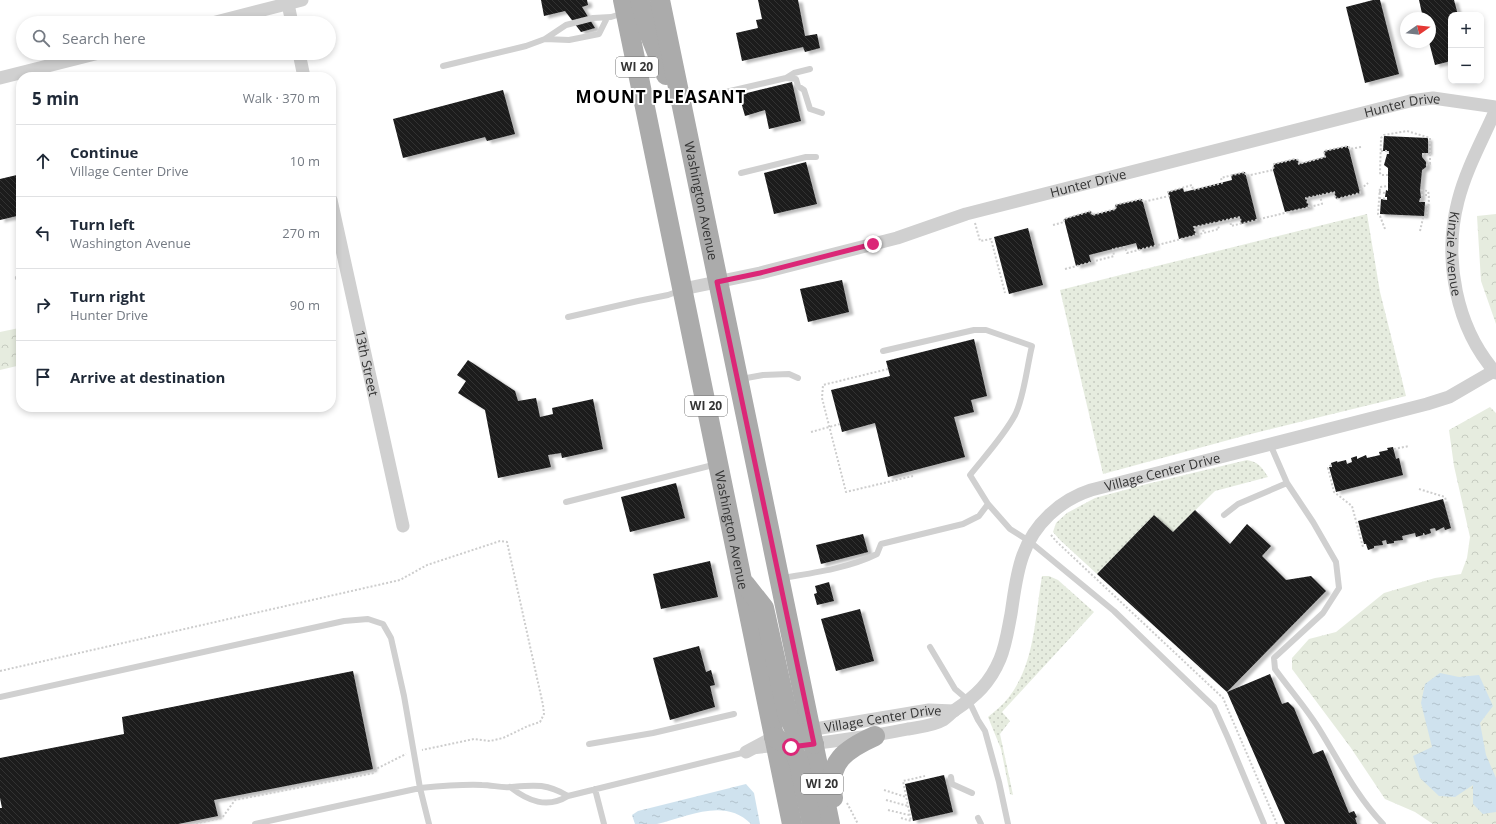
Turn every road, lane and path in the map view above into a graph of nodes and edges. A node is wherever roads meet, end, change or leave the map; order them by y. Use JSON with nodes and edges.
{"nodes":[{"id":1,"x":302,"y":0,"type":"edge"},
{"id":2,"x":660,"y":0,"type":"edge"},
{"id":3,"x":288,"y":4,"type":"junction"},
{"id":4,"x":630,"y":4,"type":"edge"},
{"id":5,"x":240,"y":16,"type":"edge"},
{"id":6,"x":291,"y":16,"type":"edge"},
{"id":7,"x":607,"y":18,"type":"junction"},
{"id":8,"x":545,"y":39,"type":"junction"},
{"id":9,"x":71,"y":60,"type":"edge"},
{"id":10,"x":300,"y":60,"type":"edge"},
{"id":11,"x":443,"y":66,"type":"dead end"},
{"id":12,"x":810,"y":69,"type":"dead end"},
{"id":13,"x":24,"y":72,"type":"edge"},
{"id":14,"x":303,"y":72,"type":"edge"},
{"id":15,"x":16,"y":74,"type":"edge"},
{"id":16,"x":0,"y":78,"type":"edge"},
{"id":17,"x":786,"y":78,"type":"junction"},
{"id":18,"x":717,"y":94,"type":"dead end"},
{"id":19,"x":1496,"y":108,"type":"edge"},
{"id":20,"x":683,"y":112,"type":"junction"},
{"id":21,"x":822,"y":113,"type":"dead end"},
{"id":22,"x":1361,"y":147,"type":"dead end"},
{"id":23,"x":1381,"y":151,"type":"junction"},
{"id":24,"x":1388,"y":151,"type":"dead end"},
{"id":25,"x":1422,"y":154,"type":"dead end"},
{"id":26,"x":1431,"y":154,"type":"junction"},
{"id":27,"x":816,"y":158,"type":"dead end"},
{"id":28,"x":1380,"y":162,"type":"junction"},
{"id":29,"x":1384,"y":162,"type":"dead end"},
{"id":30,"x":1426,"y":165,"type":"dead end"},
{"id":31,"x":741,"y":173,"type":"dead end"},
{"id":32,"x":1388,"y":175,"type":"dead end"},
{"id":33,"x":1368,"y":182,"type":"dead end"},
{"id":34,"x":1388,"y":186,"type":"dead end"},
{"id":35,"x":1420,"y":190,"type":"dead end"},
{"id":36,"x":1379,"y":192,"type":"junction"},
{"id":37,"x":1386,"y":193,"type":"dead end"},
{"id":38,"x":1320,"y":195,"type":"junction"},
{"id":39,"x":1421,"y":195,"type":"dead end"},
{"id":40,"x":1429,"y":195,"type":"junction"},
{"id":41,"x":1379,"y":198,"type":"junction"},
{"id":42,"x":1386,"y":199,"type":"dead end"},
{"id":43,"x":1309,"y":207,"type":"junction"},
{"id":44,"x":972,"y":212,"type":"junction"},
{"id":45,"x":1230,"y":219,"type":"junction"},
{"id":46,"x":1217,"y":222,"type":"junction"},
{"id":47,"x":336,"y":223,"type":"edge"},
{"id":48,"x":1241,"y":224,"type":"junction"},
{"id":49,"x":1053,"y":225,"type":"dead end"},
{"id":50,"x":1202,"y":226,"type":"junction"},
{"id":51,"x":1385,"y":229,"type":"dead end"},
{"id":52,"x":1420,"y":231,"type":"dead end"},
{"id":53,"x":1204,"y":233,"type":"junction"},
{"id":54,"x":1196,"y":235,"type":"junction"},
{"id":55,"x":1065,"y":269,"type":"dead end"},
{"id":56,"x":717,"y":282,"type":"junction"},
{"id":57,"x":683,"y":289,"type":"junction"},
{"id":58,"x":1005,"y":293,"type":"dead end"},
{"id":59,"x":568,"y":317,"type":"dead end"},
{"id":60,"x":883,"y":351,"type":"dead end"},
{"id":61,"x":888,"y":369,"type":"dead end"},
{"id":62,"x":1495,"y":372,"type":"edge"},
{"id":63,"x":798,"y":378,"type":"dead end"},
{"id":64,"x":738,"y":380,"type":"junction"},
{"id":65,"x":840,"y":424,"type":"dead end"},
{"id":66,"x":830,"y":427,"type":"junction"},
{"id":67,"x":811,"y":432,"type":"dead end"},
{"id":68,"x":1270,"y":444,"type":"junction"},
{"id":69,"x":1409,"y":446,"type":"dead end"},
{"id":70,"x":1394,"y":449,"type":"dead end"},
{"id":71,"x":718,"y":464,"type":"junction"},
{"id":72,"x":1331,"y":465,"type":"dead end"},
{"id":73,"x":913,"y":476,"type":"dead end"},
{"id":74,"x":1287,"y":483,"type":"junction"},
{"id":75,"x":1419,"y":489,"type":"dead end"},
{"id":76,"x":566,"y":502,"type":"dead end"},
{"id":77,"x":988,"y":504,"type":"junction"},
{"id":78,"x":1224,"y":515,"type":"dead end"},
{"id":79,"x":1452,"y":525,"type":"dead end"},
{"id":80,"x":403,"y":526,"type":"dead end"},
{"id":81,"x":1029,"y":541,"type":"junction"},
{"id":82,"x":1363,"y":547,"type":"dead end"},
{"id":83,"x":779,"y":578,"type":"junction"},
{"id":84,"x":930,"y":647,"type":"dead end"},
{"id":85,"x":0,"y":671,"type":"edge"},
{"id":86,"x":0,"y":696,"type":"edge"},
{"id":87,"x":969,"y":701,"type":"junction"},
{"id":88,"x":954,"y":711,"type":"junction"},
{"id":89,"x":734,"y":714,"type":"dead end"},
{"id":90,"x":875,"y":736,"type":"junction"},
{"id":91,"x":794,"y":740,"type":"junction"},
{"id":92,"x":590,"y":744,"type":"dead end"},
{"id":93,"x":414,"y":752,"type":"junction"},
{"id":94,"x":746,"y":752,"type":"joint"},
{"id":95,"x":925,"y":776,"type":"dead end"},
{"id":96,"x":951,"y":777,"type":"dead end"},
{"id":97,"x":510,"y":787,"type":"junction"},
{"id":98,"x":420,"y":788,"type":"junction"},
{"id":99,"x":594,"y":789,"type":"junction"},
{"id":100,"x":884,"y":790,"type":"dead end"},
{"id":101,"x":972,"y":793,"type":"dead end"},
{"id":102,"x":568,"y":796,"type":"junction"},
{"id":103,"x":844,"y":797,"type":"dead end"},
{"id":104,"x":906,"y":797,"type":"junction"},
{"id":105,"x":886,"y":800,"type":"dead end"},
{"id":106,"x":908,"y":806,"type":"junction"},
{"id":107,"x":888,"y":810,"type":"dead end"},
{"id":108,"x":909,"y":815,"type":"junction"},
{"id":109,"x":288,"y":817,"type":"junction"},
{"id":110,"x":901,"y":818,"type":"dead end"},
{"id":111,"x":978,"y":818,"type":"dead end"},
{"id":112,"x":192,"y":824,"type":"edge"},
{"id":113,"x":255,"y":824,"type":"edge"},
{"id":114,"x":290,"y":824,"type":"edge"},
{"id":115,"x":430,"y":824,"type":"edge"},
{"id":116,"x":604,"y":824,"type":"edge"},
{"id":117,"x":792,"y":824,"type":"edge"},
{"id":118,"x":812,"y":824,"type":"edge"},
{"id":119,"x":830,"y":824,"type":"edge"},
{"id":120,"x":838,"y":824,"type":"edge"},
{"id":121,"x":858,"y":824,"type":"edge"},
{"id":122,"x":981,"y":824,"type":"edge"},
{"id":123,"x":1008,"y":824,"type":"edge"},
{"id":124,"x":1264,"y":824,"type":"edge"},
{"id":125,"x":1383,"y":824,"type":"edge"}],
"edges":[{"from":1,"to":3,"type":"street"},
{"from":2,"to":20,"type":"main road","name":"Washington Avenue","number":"WI 20"},
{"from":3,"to":5,"type":"street"},
{"from":3,"to":6,"type":"street"},
{"from":4,"to":7,"type":"lane"},
{"from":4,"to":20,"type":"main road"},
{"from":4,"to":57,"type":"main road","name":"Washington Avenue","number":"WI 20"},
{"from":7,"to":8,"type":"lane"},
{"from":7,"to":8,"type":"lane"},
{"from":8,"to":11,"type":"lane"},
{"from":9,"to":13,"type":"street"},
{"from":10,"to":14,"type":"street"},
{"from":12,"to":17,"type":"lane"},
{"from":15,"to":16,"type":"street"},
{"from":17,"to":18,"type":"lane"},
{"from":17,"to":21,"type":"lane"},
{"from":19,"to":44,"type":"street","name":"Hunter Drive"},
{"from":19,"to":62,"type":"street","name":"Kinzie Avenue"},
{"from":20,"to":56,"type":"main road","name":"Washington Avenue","number":"WI 20"},
{"from":22,"to":49,"type":"path"},
{"from":23,"to":24,"type":"path"},
{"from":23,"to":26,"type":"path"},
{"from":23,"to":28,"type":"path"},
{"from":25,"to":26,"type":"path"},
{"from":26,"to":30,"type":"path"},
{"from":27,"to":31,"type":"lane"},
{"from":28,"to":29,"type":"path"},
{"from":28,"to":32,"type":"path"},
{"from":33,"to":38,"type":"path"},
{"from":34,"to":36,"type":"path"},
{"from":35,"to":40,"type":"path"},
{"from":36,"to":37,"type":"path"},
{"from":36,"to":41,"type":"path"},
{"from":38,"to":43,"type":"path"},
{"from":38,"to":43,"type":"path"},
{"from":39,"to":40,"type":"path"},
{"from":40,"to":52,"type":"path"},
{"from":41,"to":42,"type":"path"},
{"from":41,"to":51,"type":"path"},
{"from":43,"to":48,"type":"path"},
{"from":44,"to":56,"type":"street","name":"Hunter Drive"},
{"from":44,"to":58,"type":"path"},
{"from":45,"to":46,"type":"path"},
{"from":45,"to":48,"type":"path"},
{"from":45,"to":48,"type":"path"},
{"from":46,"to":50,"type":"path"},
{"from":46,"to":53,"type":"path"},
{"from":47,"to":80,"type":"street","name":"13th Street"},
{"from":50,"to":53,"type":"path"},
{"from":50,"to":54,"type":"path"},
{"from":53,"to":54,"type":"path"},
{"from":54,"to":55,"type":"path"},
{"from":56,"to":57,"type":"street","name":"Hunter Drive"},
{"from":56,"to":64,"type":"main road","name":"Washington Avenue","number":"WI 20"},
{"from":57,"to":59,"type":"lane"},
{"from":57,"to":71,"type":"main road","name":"Washington Avenue","number":"WI 20"},
{"from":60,"to":77,"type":"lane"},
{"from":61,"to":66,"type":"path"},
{"from":62,"to":68,"type":"street","name":"Village Center Drive"},
{"from":63,"to":64,"type":"lane"},
{"from":64,"to":83,"type":"main road","name":"Washington Avenue","number":"WI 20"},
{"from":65,"to":66,"type":"path"},
{"from":66,"to":67,"type":"path"},
{"from":66,"to":73,"type":"path"},
{"from":68,"to":74,"type":"lane"},
{"from":68,"to":81,"type":"street","name":"Village Center Drive"},
{"from":69,"to":70,"type":"path"},
{"from":71,"to":76,"type":"lane"},
{"from":71,"to":91,"type":"main road","name":"Washington Avenue","number":"WI 20"},
{"from":72,"to":82,"type":"path"},
{"from":74,"to":78,"type":"lane"},
{"from":74,"to":125,"type":"lane"},
{"from":75,"to":79,"type":"path"},
{"from":77,"to":81,"type":"lane"},
{"from":77,"to":83,"type":"lane"},
{"from":81,"to":87,"type":"street","name":"Village Center Drive"},
{"from":81,"to":124,"type":"lane"},
{"from":83,"to":91,"type":"main road","name":"Washington Avenue","number":"WI 20"},
{"from":84,"to":87,"type":"lane"},
{"from":85,"to":93,"type":"path"},
{"from":86,"to":93,"type":"lane"},
{"from":87,"to":88,"type":"street","name":"Village Center Drive"},
{"from":87,"to":123,"type":"lane"},
{"from":88,"to":90,"type":"street","name":"Village Center Drive"},
{"from":88,"to":91,"type":"street","name":"Village Center Drive"},
{"from":89,"to":92,"type":"lane"},
{"from":90,"to":91,"type":"street","name":"Village Center Drive"},
{"from":90,"to":120,"type":"main road"},
{"from":91,"to":94,"type":"street","name":"Village Center Drive"},
{"from":91,"to":117,"type":"main road","name":"Washington Avenue","number":"WI 20"},
{"from":91,"to":118,"type":"main road"},
{"from":91,"to":119,"type":"main road","name":"Washington Avenue","number":"WI 20"},
{"from":93,"to":98,"type":"lane"},
{"from":93,"to":112,"type":"path"},
{"from":94,"to":99,"type":"lane"},
{"from":95,"to":104,"type":"path"},
{"from":96,"to":101,"type":"lane"},
{"from":97,"to":98,"type":"lane"},
{"from":97,"to":102,"type":"lane"},
{"from":97,"to":102,"type":"lane"},
{"from":98,"to":109,"type":"lane"},
{"from":98,"to":115,"type":"lane"},
{"from":99,"to":102,"type":"lane"},
{"from":99,"to":116,"type":"lane"},
{"from":100,"to":104,"type":"path"},
{"from":103,"to":121,"type":"path"},
{"from":104,"to":106,"type":"path"},
{"from":105,"to":106,"type":"path"},
{"from":106,"to":108,"type":"path"},
{"from":107,"to":108,"type":"path"},
{"from":108,"to":110,"type":"path"},
{"from":109,"to":113,"type":"lane"},
{"from":109,"to":114,"type":"lane"},
{"from":111,"to":122,"type":"lane"}]}
